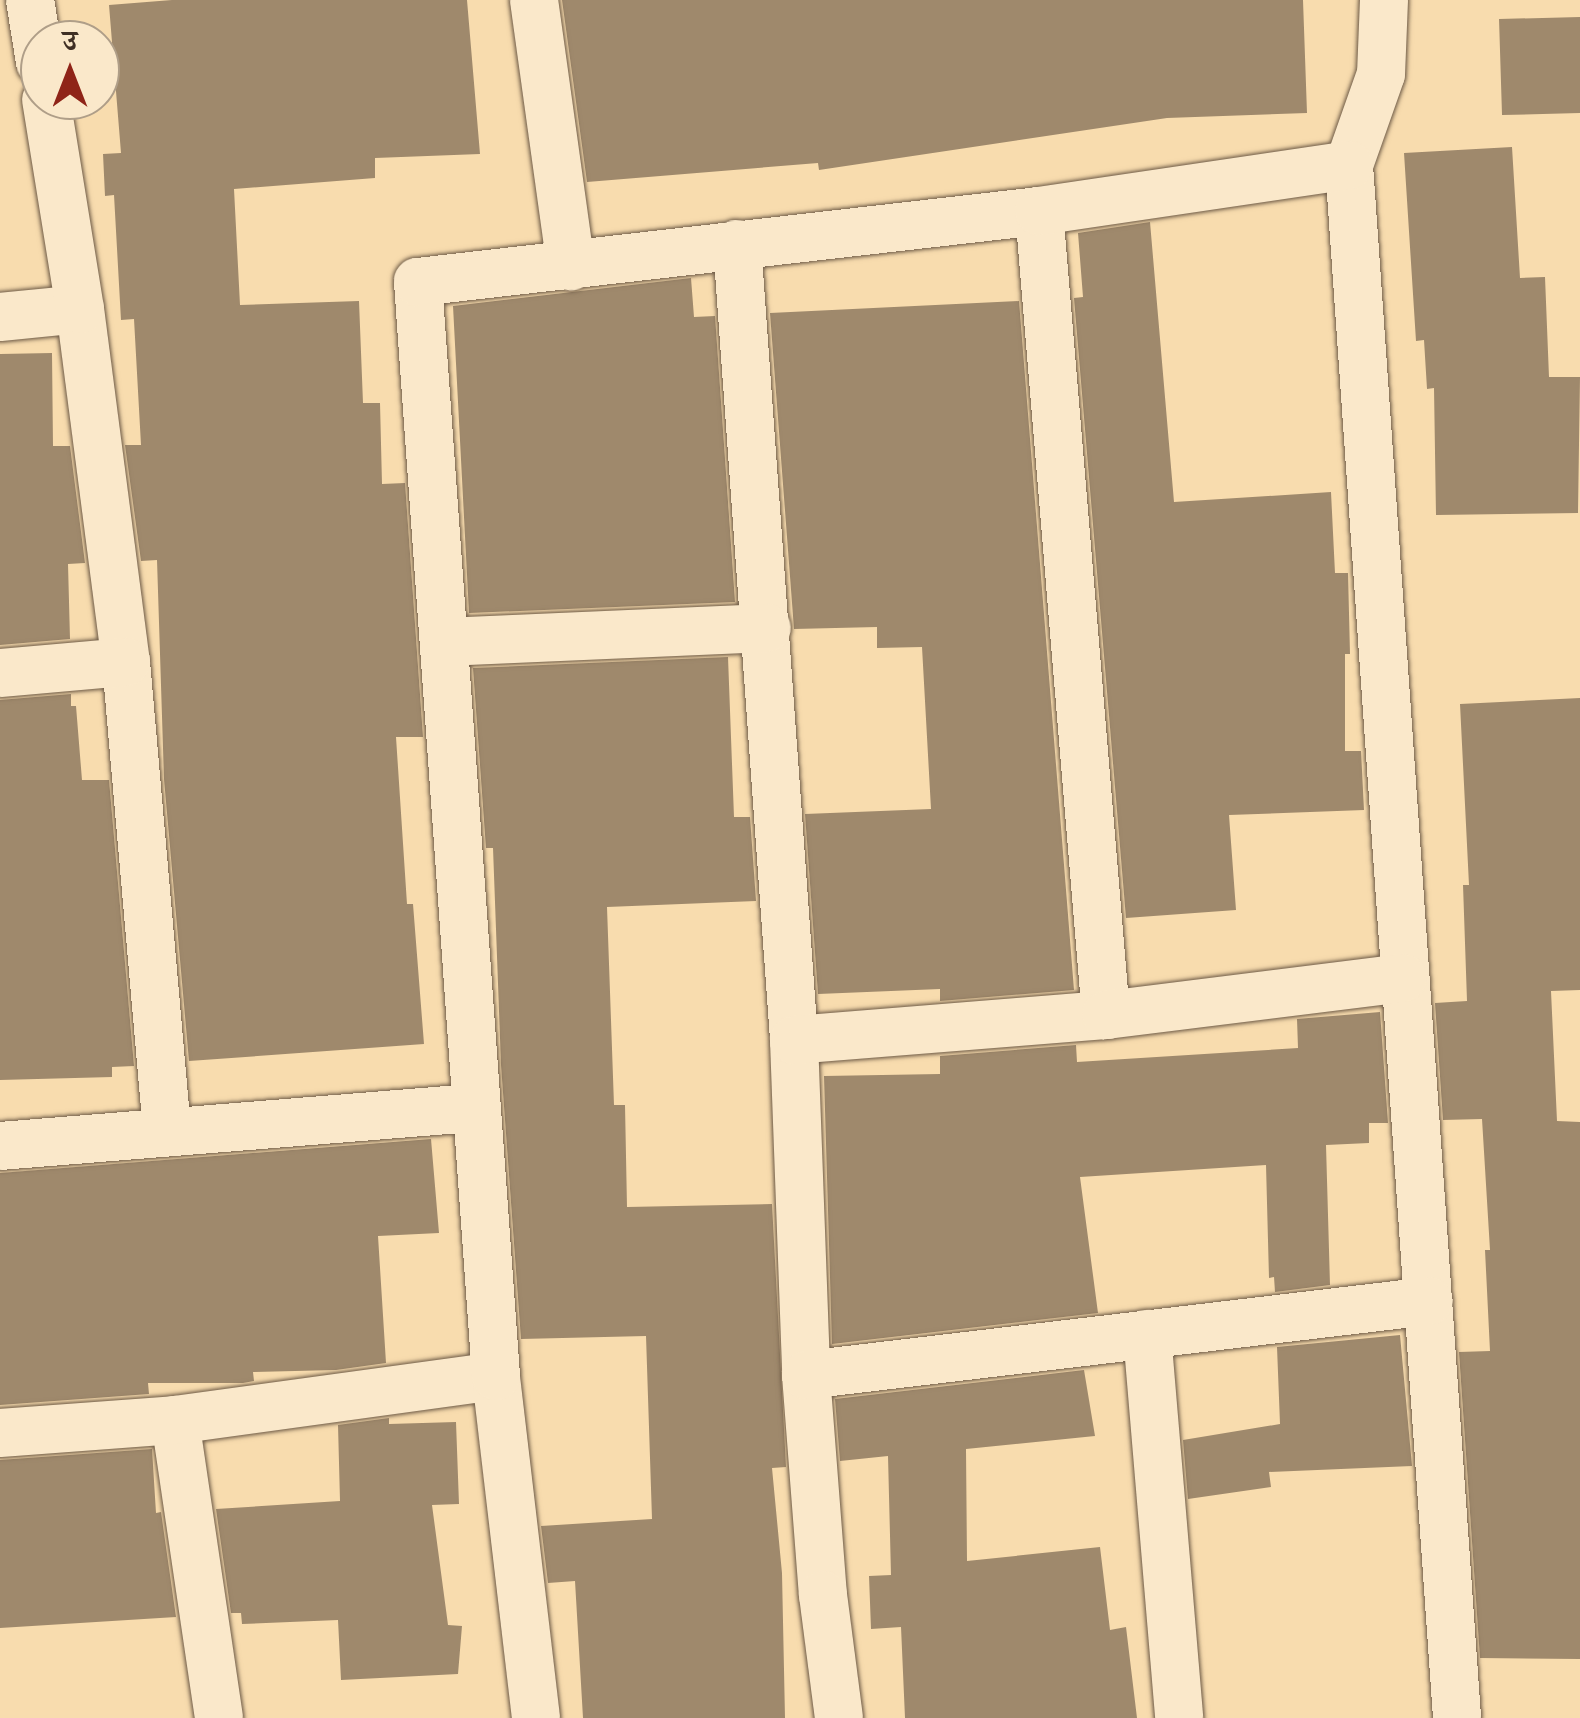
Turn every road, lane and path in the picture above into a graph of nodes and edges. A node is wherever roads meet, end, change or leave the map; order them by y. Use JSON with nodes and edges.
{"nodes":[{"id":1,"x":534,"y":0,"type":"edge"},
{"id":2,"x":1384,"y":0,"type":"edge"},
{"id":3,"x":49,"y":120,"type":"edge"},
{"id":4,"x":1350,"y":164,"type":"junction"},
{"id":5,"x":1039,"y":212,"type":"junction"},
{"id":6,"x":737,"y":244,"type":"junction"},
{"id":7,"x":571,"y":266,"type":"junction"},
{"id":8,"x":80,"y":309,"type":"junction"},
{"id":9,"x":0,"y":317,"type":"edge"},
{"id":10,"x":767,"y":628,"type":"junction"},
{"id":11,"x":445,"y":642,"type":"junction"},
{"id":12,"x":126,"y":662,"type":"junction"},
{"id":13,"x":0,"y":673,"type":"edge"},
{"id":14,"x":1403,"y":978,"type":"junction"},
{"id":15,"x":1106,"y":1016,"type":"junction"},
{"id":16,"x":794,"y":1040,"type":"junction"},
{"id":17,"x":476,"y":1108,"type":"junction"},
{"id":18,"x":168,"y":1130,"type":"junction"},
{"id":19,"x":0,"y":1146,"type":"edge"},
{"id":20,"x":1429,"y":1302,"type":"junction"},
{"id":21,"x":1146,"y":1334,"type":"junction"},
{"id":22,"x":806,"y":1375,"type":"junction"},
{"id":23,"x":496,"y":1376,"type":"junction"},
{"id":24,"x":176,"y":1420,"type":"junction"},
{"id":25,"x":0,"y":1433,"type":"edge"},
{"id":26,"x":536,"y":1717,"type":"edge"},
{"id":27,"x":220,"y":1718,"type":"edge"},
{"id":28,"x":512,"y":1718,"type":"edge"},
{"id":29,"x":839,"y":1718,"type":"edge"},
{"id":30,"x":1179,"y":1718,"type":"edge"},
{"id":31,"x":1457,"y":1718,"type":"edge"}],
"edges":[{"from":1,"to":7,"type":"street"},
{"from":2,"to":4,"type":"street"},
{"from":3,"to":8,"type":"street"},
{"from":4,"to":5,"type":"street"},
{"from":4,"to":14,"type":"street"},
{"from":5,"to":6,"type":"street"},
{"from":5,"to":15,"type":"street"},
{"from":6,"to":7,"type":"street"},
{"from":6,"to":10,"type":"street"},
{"from":7,"to":11,"type":"street"},
{"from":8,"to":9,"type":"street"},
{"from":8,"to":12,"type":"street"},
{"from":10,"to":11,"type":"street"},
{"from":10,"to":16,"type":"street"},
{"from":11,"to":17,"type":"street"},
{"from":12,"to":13,"type":"street"},
{"from":12,"to":18,"type":"street"},
{"from":14,"to":15,"type":"street"},
{"from":14,"to":20,"type":"street"},
{"from":15,"to":16,"type":"street"},
{"from":16,"to":22,"type":"street"},
{"from":17,"to":18,"type":"street"},
{"from":17,"to":23,"type":"street"},
{"from":18,"to":19,"type":"street"},
{"from":20,"to":21,"type":"street"},
{"from":20,"to":31,"type":"street"},
{"from":21,"to":22,"type":"street"},
{"from":21,"to":30,"type":"street"},
{"from":22,"to":29,"type":"street"},
{"from":23,"to":24,"type":"street"},
{"from":23,"to":26,"type":"street"},
{"from":24,"to":25,"type":"street"},
{"from":24,"to":27,"type":"street"},
{"from":26,"to":28,"type":"street"}]}
